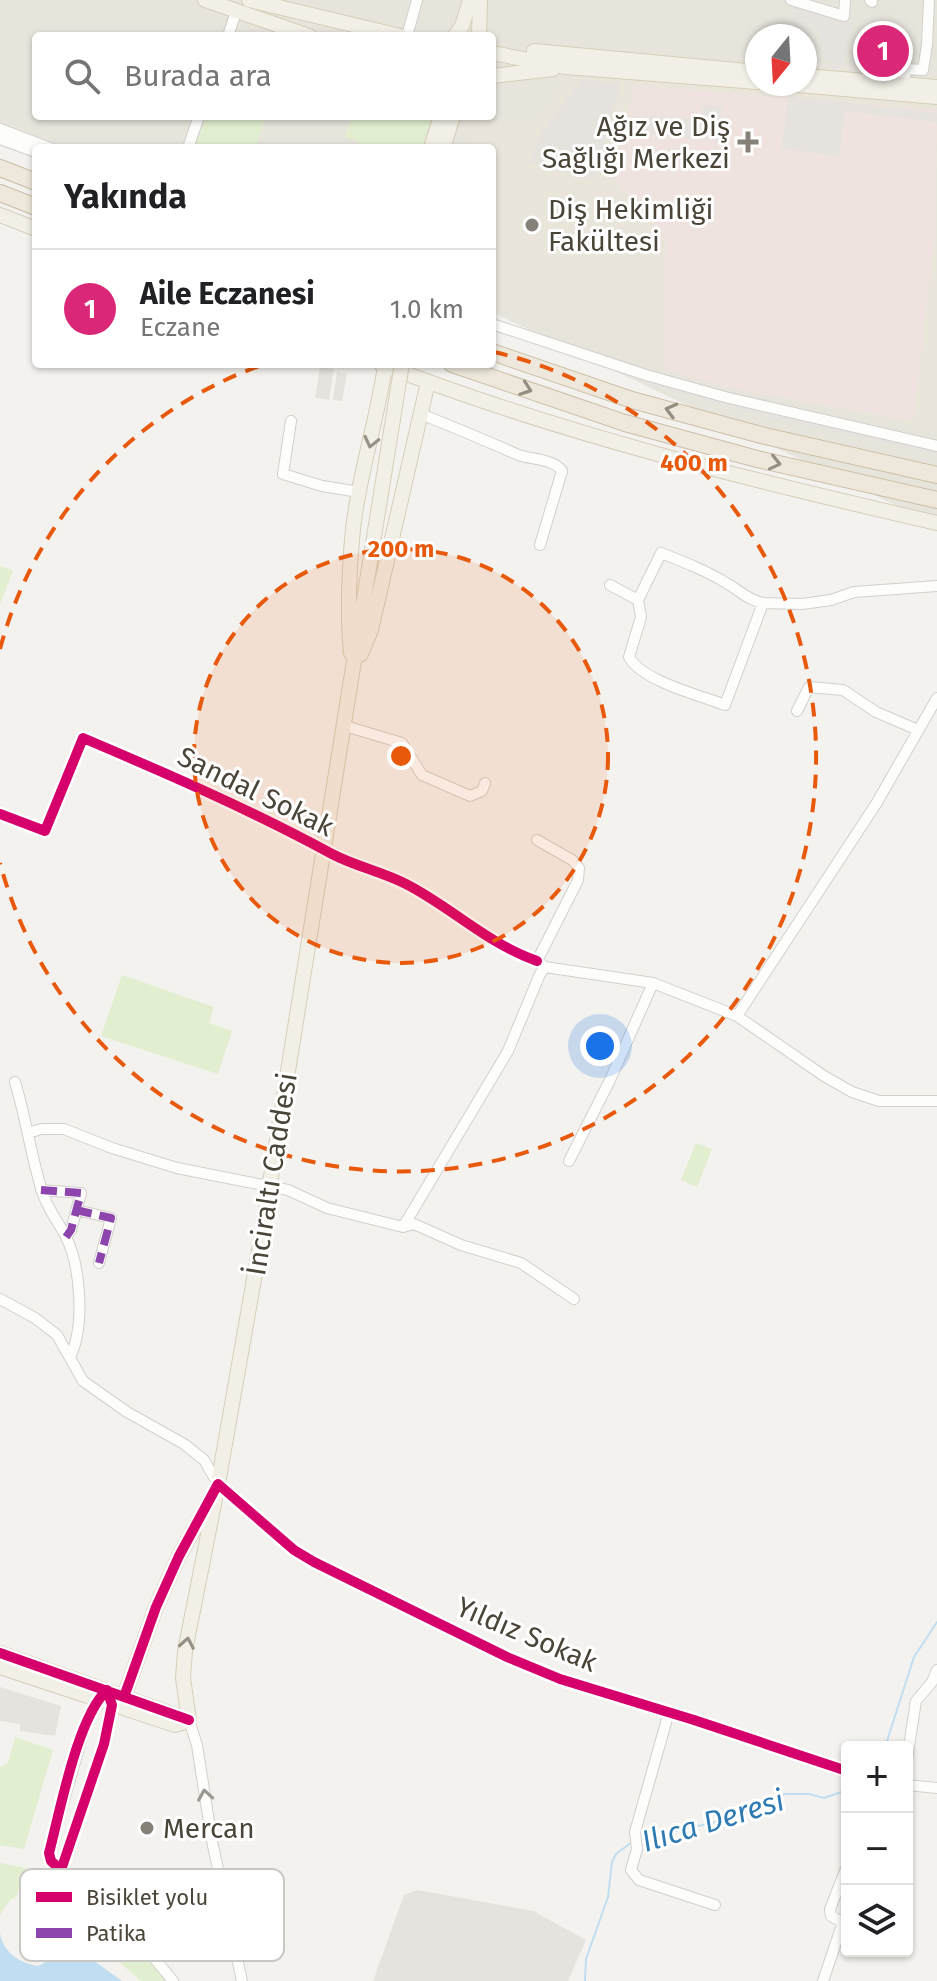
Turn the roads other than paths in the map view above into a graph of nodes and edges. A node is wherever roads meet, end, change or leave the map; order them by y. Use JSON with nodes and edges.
{"nodes":[{"id":1,"x":205,"y":0,"type":"edge"},
{"id":2,"x":249,"y":0,"type":"edge"},
{"id":3,"x":845,"y":0,"type":"edge"},
{"id":4,"x":929,"y":0,"type":"edge"},
{"id":5,"x":414,"y":1,"type":"edge"},
{"id":6,"x":797,"y":1,"type":"edge"},
{"id":7,"x":473,"y":2,"type":"edge"},
{"id":8,"x":236,"y":12,"type":"junction"},
{"id":9,"x":229,"y":32,"type":"edge"},
{"id":10,"x":297,"y":32,"type":"edge"},
{"id":11,"x":383,"y":32,"type":"edge"},
{"id":12,"x":408,"y":32,"type":"edge"},
{"id":13,"x":458,"y":32,"type":"edge"},
{"id":14,"x":478,"y":32,"type":"edge"},
{"id":15,"x":496,"y":44,"type":"edge"},
{"id":16,"x":496,"y":53,"type":"edge"},
{"id":17,"x":566,"y":61,"type":"junction"},
{"id":18,"x":745,"y":71,"type":"edge"},
{"id":19,"x":496,"y":75,"type":"edge"},
{"id":20,"x":817,"y":77,"type":"edge"},
{"id":21,"x":921,"y":78,"type":"junction"},
{"id":22,"x":745,"y":81,"type":"edge"},
{"id":23,"x":817,"y":87,"type":"edge"},
{"id":24,"x":937,"y":87,"type":"edge"},
{"id":25,"x":937,"y":97,"type":"edge"},
{"id":26,"x":198,"y":120,"type":"edge"},
{"id":27,"x":442,"y":120,"type":"edge"},
{"id":28,"x":443,"y":120,"type":"edge"},
{"id":29,"x":453,"y":120,"type":"edge"},
{"id":30,"x":455,"y":120,"type":"edge"},
{"id":31,"x":0,"y":129,"type":"edge"},
{"id":32,"x":0,"y":139,"type":"edge"},
{"id":33,"x":39,"y":144,"type":"edge"},
{"id":34,"x":189,"y":144,"type":"edge"},
{"id":35,"x":432,"y":144,"type":"edge"},
{"id":36,"x":442,"y":144,"type":"edge"},
{"id":37,"x":444,"y":144,"type":"edge"},
{"id":38,"x":454,"y":144,"type":"edge"},
{"id":39,"x":32,"y":151,"type":"edge"},
{"id":40,"x":0,"y":168,"type":"edge"},
{"id":41,"x":32,"y":180,"type":"edge"},
{"id":42,"x":0,"y":193,"type":"edge"},
{"id":43,"x":32,"y":205,"type":"edge"},
{"id":44,"x":0,"y":215,"type":"edge"},
{"id":45,"x":32,"y":227,"type":"edge"},
{"id":46,"x":496,"y":325,"type":"edge"},
{"id":47,"x":496,"y":353,"type":"edge"},
{"id":48,"x":383,"y":368,"type":"edge"},
{"id":49,"x":391,"y":368,"type":"edge"},
{"id":50,"x":401,"y":368,"type":"edge"},
{"id":51,"x":464,"y":368,"type":"edge"},
{"id":52,"x":428,"y":382,"type":"junction"},
{"id":53,"x":421,"y":414,"type":"junction"},
{"id":54,"x":291,"y":421,"type":"dead end"},
{"id":55,"x":937,"y":446,"type":"edge"},
{"id":56,"x":937,"y":475,"type":"edge"},
{"id":57,"x":359,"y":492,"type":"junction"},
{"id":58,"x":937,"y":500,"type":"edge"},
{"id":59,"x":937,"y":523,"type":"edge"},
{"id":60,"x":540,"y":545,"type":"dead end"},
{"id":61,"x":610,"y":585,"type":"dead end"},
{"id":62,"x":937,"y":586,"type":"edge"},
{"id":63,"x":638,"y":600,"type":"junction"},
{"id":64,"x":763,"y":603,"type":"junction"},
{"id":65,"x":353,"y":673,"type":"junction"},
{"id":66,"x":935,"y":706,"type":"edge"},
{"id":67,"x":797,"y":711,"type":"dead end"},
{"id":68,"x":345,"y":726,"type":"junction"},
{"id":69,"x":918,"y":730,"type":"junction"},
{"id":70,"x":485,"y":783,"type":"dead end"},
{"id":71,"x":0,"y":814,"type":"edge"},
{"id":72,"x":537,"y":840,"type":"dead end"},
{"id":73,"x":324,"y":848,"type":"junction"},
{"id":74,"x":541,"y":964,"type":"junction"},
{"id":75,"x":653,"y":983,"type":"junction"},
{"id":76,"x":737,"y":1016,"type":"junction"},
{"id":77,"x":15,"y":1082,"type":"dead end"},
{"id":78,"x":937,"y":1101,"type":"edge"},
{"id":79,"x":28,"y":1133,"type":"junction"},
{"id":80,"x":569,"y":1161,"type":"dead end"},
{"id":81,"x":269,"y":1185,"type":"junction"},
{"id":82,"x":41,"y":1190,"type":"junction"},
{"id":83,"x":76,"y":1210,"type":"junction"},
{"id":84,"x":403,"y":1227,"type":"junction"},
{"id":85,"x":66,"y":1237,"type":"junction"},
{"id":86,"x":99,"y":1263,"type":"dead end"},
{"id":87,"x":0,"y":1299,"type":"edge"},
{"id":88,"x":574,"y":1299,"type":"dead end"},
{"id":89,"x":70,"y":1357,"type":"junction"},
{"id":90,"x":218,"y":1484,"type":"junction"},
{"id":91,"x":0,"y":1653,"type":"edge"},
{"id":92,"x":0,"y":1667,"type":"edge"},
{"id":93,"x":937,"y":1670,"type":"edge"},
{"id":94,"x":102,"y":1695,"type":"junction"},
{"id":95,"x":118,"y":1701,"type":"junction"},
{"id":96,"x":669,"y":1712,"type":"junction"},
{"id":97,"x":189,"y":1720,"type":"junction"},
{"id":98,"x":910,"y":1741,"type":"edge"},
{"id":99,"x":841,"y":1769,"type":"edge"},
{"id":100,"x":913,"y":1786,"type":"edge"},
{"id":101,"x":937,"y":1788,"type":"edge"},
{"id":102,"x":60,"y":1869,"type":"edge"},
{"id":103,"x":61,"y":1869,"type":"edge"},
{"id":104,"x":218,"y":1869,"type":"edge"},
{"id":105,"x":841,"y":1881,"type":"edge"},
{"id":106,"x":715,"y":1905,"type":"dead end"},
{"id":107,"x":157,"y":1961,"type":"edge"},
{"id":108,"x":238,"y":1961,"type":"edge"},
{"id":109,"x":173,"y":1981,"type":"edge"},
{"id":110,"x":242,"y":1981,"type":"edge"},
{"id":111,"x":823,"y":1981,"type":"edge"}],
"edges":[{"from":1,"to":8,"type":"main road"},
{"from":2,"to":11,"type":"main road"},
{"from":3,"to":6,"type":"street"},
{"from":4,"to":21,"type":"street"},
{"from":5,"to":12,"type":"street"},
{"from":7,"to":13,"type":"main road"},
{"from":7,"to":14,"type":"main road"},
{"from":8,"to":9,"type":"street"},
{"from":8,"to":10,"type":"main road"},
{"from":15,"to":17,"type":"main road"},
{"from":16,"to":17,"type":"main road"},
{"from":17,"to":18,"type":"main road"},
{"from":17,"to":19,"type":"main road"},
{"from":17,"to":22,"type":"main road"},
{"from":20,"to":21,"type":"main road"},
{"from":21,"to":24,"type":"main road"},
{"from":23,"to":25,"type":"main road"},
{"from":26,"to":34,"type":"street"},
{"from":27,"to":35,"type":"main road"},
{"from":28,"to":36,"type":"main road"},
{"from":29,"to":37,"type":"main road"},
{"from":30,"to":38,"type":"main road"},
{"from":31,"to":33,"type":"street"},
{"from":32,"to":39,"type":"street"},
{"from":40,"to":41,"type":"highway"},
{"from":42,"to":43,"type":"highway"},
{"from":44,"to":45,"type":"main road"},
{"from":46,"to":55,"type":"street"},
{"from":56,"to":47,"type":"highway","one_way":true},
{"from":48,"to":57,"type":"main road","one_way":true},
{"from":49,"to":52,"type":"main road"},
{"from":50,"to":65,"type":"main road","name":"İnciraltı Caddesi","bridge":true},
{"from":51,"to":58,"type":"highway","one_way":true},
{"from":52,"to":53,"type":"main road"},
{"from":52,"to":59,"type":"main road"},
{"from":53,"to":60,"type":"street"},
{"from":53,"to":65,"type":"main road"},
{"from":54,"to":57,"type":"street"},
{"from":57,"to":65,"type":"main road"},
{"from":61,"to":63,"type":"street"},
{"from":62,"to":64,"type":"street"},
{"from":63,"to":64,"type":"street"},
{"from":63,"to":64,"type":"street"},
{"from":65,"to":68,"type":"main road","name":"İnciraltı Caddesi"},
{"from":66,"to":69,"type":"street"},
{"from":67,"to":69,"type":"street"},
{"from":68,"to":70,"type":"street"},
{"from":68,"to":73,"type":"main road","name":"İnciraltı Caddesi"},
{"from":69,"to":76,"type":"street"},
{"from":71,"to":73,"type":"street","name":"Sandal Sokak"},
{"from":72,"to":74,"type":"street"},
{"from":73,"to":74,"type":"street","name":"Sandal Sokak"},
{"from":73,"to":81,"type":"main road","name":"İnciraltı Caddesi"},
{"from":74,"to":75,"type":"street","name":"Sandal Sokak"},
{"from":74,"to":84,"type":"street"},
{"from":75,"to":76,"type":"street","name":"Sandal Sokak"},
{"from":75,"to":80,"type":"street"},
{"from":76,"to":78,"type":"street","name":"Sandal Sokak"},
{"from":77,"to":79,"type":"street"},
{"from":79,"to":81,"type":"street"},
{"from":79,"to":82,"type":"street"},
{"from":81,"to":84,"type":"street"},
{"from":81,"to":90,"type":"main road","name":"İnciraltı Caddesi"},
{"from":82,"to":83,"type":"street"},
{"from":82,"to":85,"type":"street"},
{"from":83,"to":85,"type":"street"},
{"from":83,"to":86,"type":"street"},
{"from":84,"to":88,"type":"street"},
{"from":85,"to":89,"type":"street"},
{"from":87,"to":89,"type":"street","name":"Yıldız Sokak"},
{"from":89,"to":90,"type":"street","name":"Yıldız Sokak"},
{"from":90,"to":95,"type":"main road"},
{"from":90,"to":96,"type":"street","name":"Yıldız Sokak"},
{"from":97,"to":90,"type":"main road","name":"İnciraltı Caddesi","one_way":true},
{"from":91,"to":94,"type":"main road"},
{"from":92,"to":94,"type":"main road"},
{"from":93,"to":98,"type":"street"},
{"from":94,"to":95,"type":"main road"},
{"from":94,"to":102,"type":"street"},
{"from":95,"to":97,"type":"main road"},
{"from":95,"to":103,"type":"street"},
{"from":96,"to":99,"type":"street","name":"Yıldız Sokak"},
{"from":96,"to":106,"type":"street"},
{"from":104,"to":97,"type":"street","name":"İnciraltı Caddesi","one_way":true},
{"from":100,"to":101,"type":"street"},
{"from":105,"to":111,"type":"street"},
{"from":107,"to":109,"type":"street"},
{"from":110,"to":108,"type":"street","name":"İnciraltı Caddesi","one_way":true}]}
